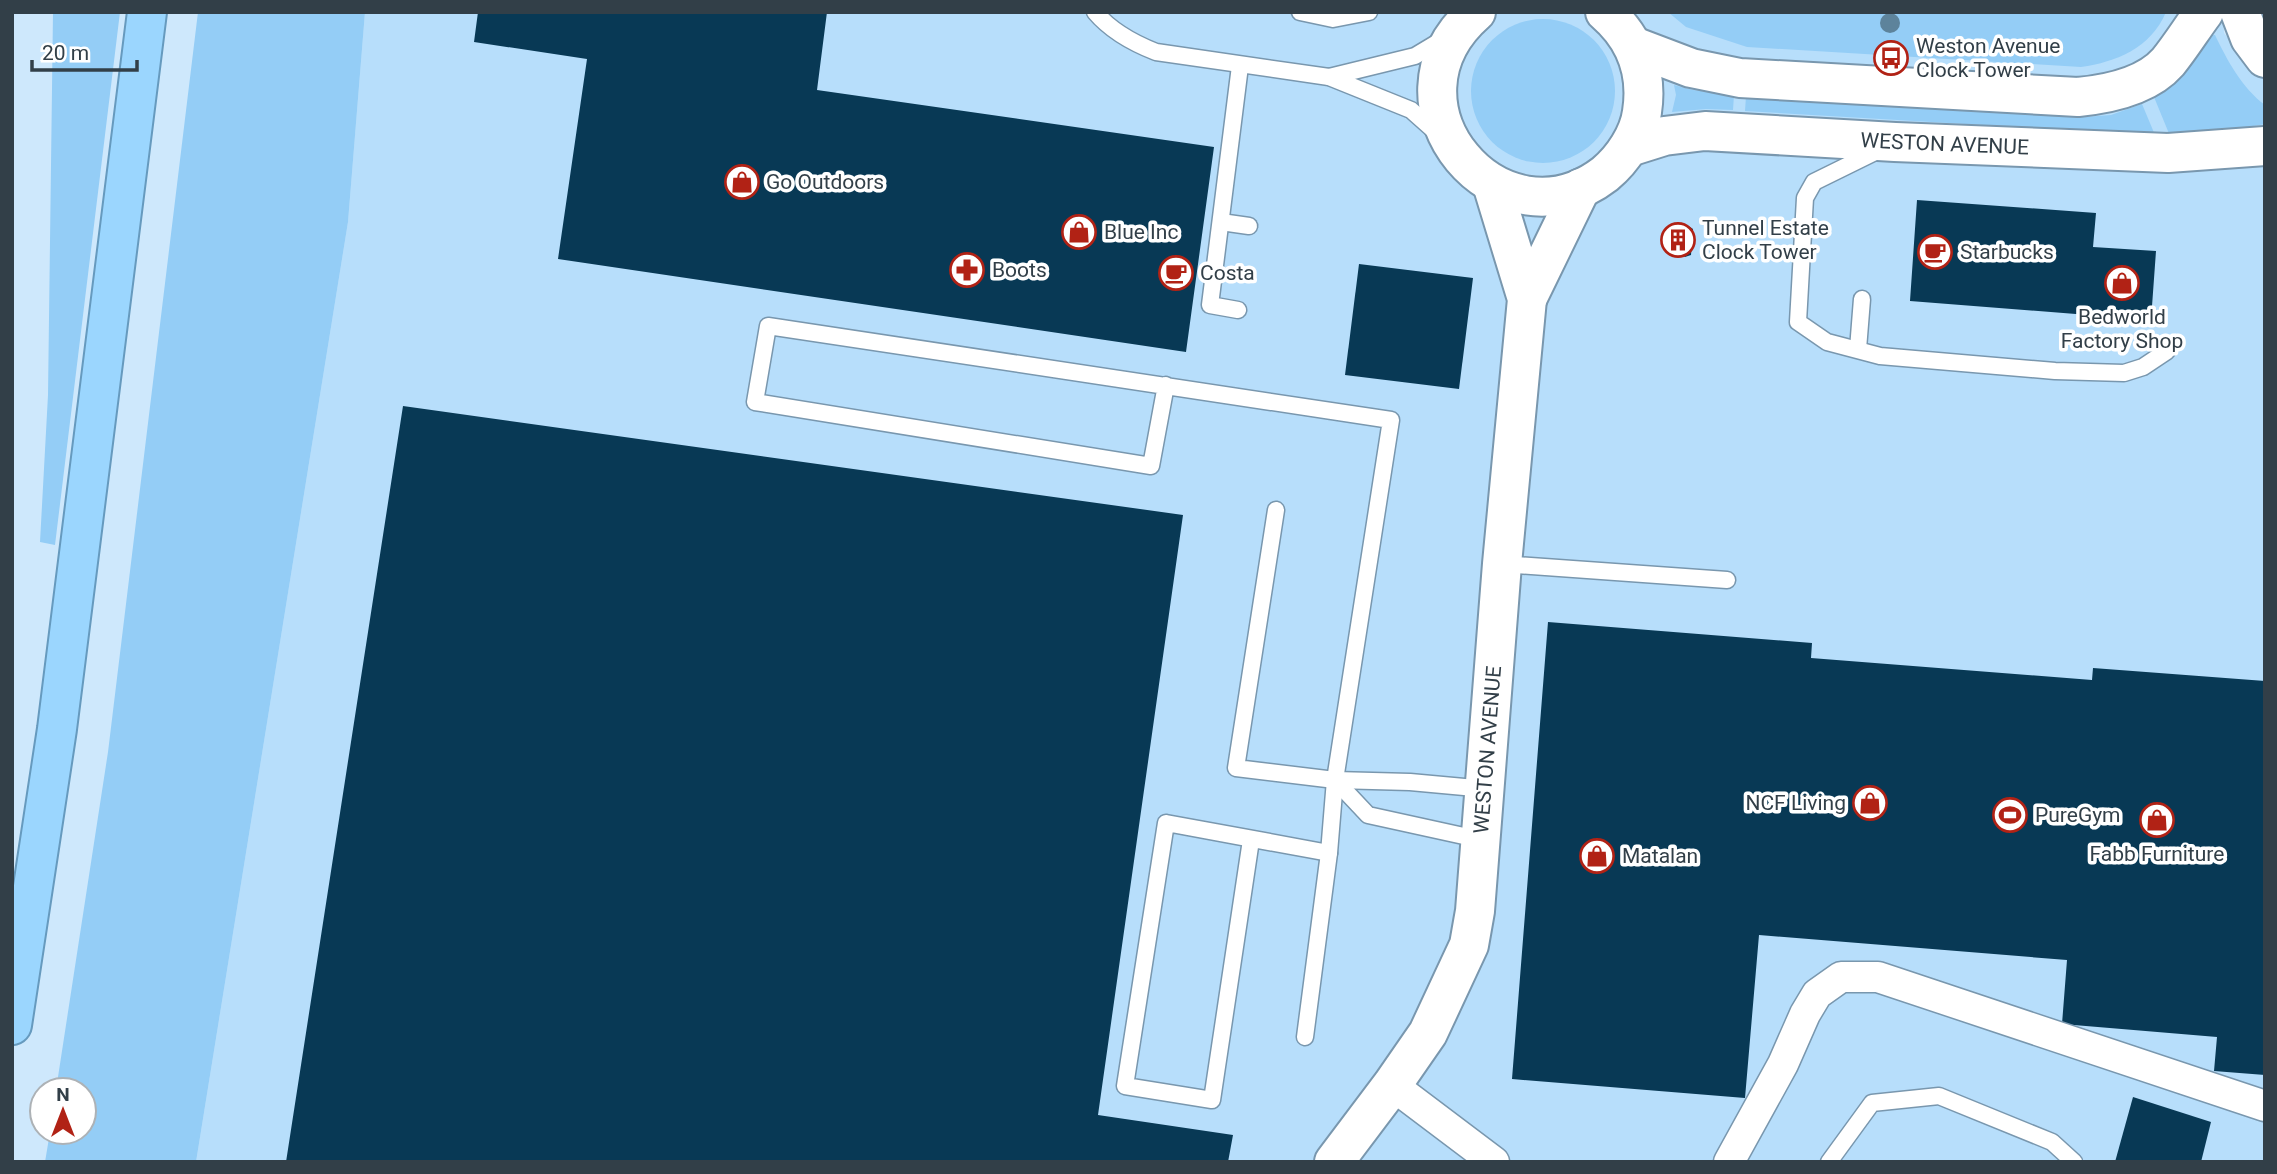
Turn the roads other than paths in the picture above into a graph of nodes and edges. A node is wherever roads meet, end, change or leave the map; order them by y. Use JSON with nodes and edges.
{"nodes":[{"id":1,"x":147,"y":12,"type":"edge"},
{"id":2,"x":1095,"y":12,"type":"edge"},
{"id":3,"x":1300,"y":12,"type":"edge"},
{"id":4,"x":1368,"y":12,"type":"edge"},
{"id":5,"x":1605,"y":12,"type":"edge"},
{"id":6,"x":2204,"y":12,"type":"edge"},
{"id":7,"x":2240,"y":12,"type":"edge"},
{"id":8,"x":1466,"y":22,"type":"edge"},
{"id":9,"x":1633,"y":46,"type":"junction"},
{"id":10,"x":2265,"y":58,"type":"edge"},
{"id":11,"x":1241,"y":66,"type":"junction"},
{"id":12,"x":1329,"y":78,"type":"junction"},
{"id":13,"x":1895,"y":142,"type":"junction"},
{"id":14,"x":2265,"y":146,"type":"edge"},
{"id":15,"x":1629,"y":147,"type":"junction"},
{"id":16,"x":1453,"y":148,"type":"junction"},
{"id":17,"x":1492,"y":184,"type":"junction"},
{"id":18,"x":1581,"y":188,"type":"junction"},
{"id":19,"x":1221,"y":222,"type":"junction"},
{"id":20,"x":1249,"y":226,"type":"dead end"},
{"id":21,"x":1527,"y":299,"type":"junction"},
{"id":22,"x":1862,"y":299,"type":"dead end"},
{"id":23,"x":1238,"y":310,"type":"dead end"},
{"id":24,"x":1858,"y":349,"type":"junction"},
{"id":25,"x":2167,"y":351,"type":"dead end"},
{"id":26,"x":1166,"y":385,"type":"junction"},
{"id":27,"x":1276,"y":510,"type":"dead end"},
{"id":28,"x":1502,"y":564,"type":"junction"},
{"id":29,"x":1727,"y":580,"type":"dead end"},
{"id":30,"x":1335,"y":779,"type":"junction"},
{"id":31,"x":1486,"y":789,"type":"junction"},
{"id":32,"x":1251,"y":840,"type":"junction"},
{"id":33,"x":1482,"y":840,"type":"junction"},
{"id":34,"x":1329,"y":853,"type":"junction"},
{"id":35,"x":12,"y":1025,"type":"edge"},
{"id":36,"x":1305,"y":1037,"type":"dead end"},
{"id":37,"x":1392,"y":1085,"type":"junction"},
{"id":38,"x":2265,"y":1106,"type":"edge"},
{"id":39,"x":1334,"y":1162,"type":"edge"},
{"id":40,"x":1494,"y":1162,"type":"edge"},
{"id":41,"x":1729,"y":1162,"type":"edge"},
{"id":42,"x":1829,"y":1162,"type":"edge"},
{"id":43,"x":2074,"y":1162,"type":"edge"}],
"edges":[{"from":1,"to":35,"type":"highway"},
{"from":2,"to":11,"type":"lane"},
{"from":3,"to":4,"type":"lane"},
{"from":5,"to":9,"type":"street"},
{"from":6,"to":9,"type":"street"},
{"from":7,"to":10,"type":"street"},
{"from":8,"to":12,"type":"lane"},
{"from":8,"to":16,"type":"street"},
{"from":9,"to":15,"type":"street"},
{"from":11,"to":12,"type":"lane"},
{"from":11,"to":19,"type":"lane"},
{"from":12,"to":16,"type":"lane"},
{"from":13,"to":14,"type":"street","name":"WESTON AVENUE"},
{"from":13,"to":15,"type":"street","name":"WESTON AVENUE"},
{"from":13,"to":24,"type":"lane"},
{"from":15,"to":18,"type":"street"},
{"from":16,"to":17,"type":"street"},
{"from":17,"to":18,"type":"street"},
{"from":17,"to":21,"type":"street","name":"WESTON AVENUE"},
{"from":18,"to":21,"type":"street","name":"WESTON AVENUE"},
{"from":19,"to":20,"type":"lane"},
{"from":19,"to":23,"type":"lane"},
{"from":21,"to":28,"type":"street","name":"WESTON AVENUE"},
{"from":22,"to":24,"type":"lane"},
{"from":24,"to":25,"type":"lane"},
{"from":26,"to":26,"type":"lane"},
{"from":26,"to":30,"type":"lane"},
{"from":27,"to":30,"type":"lane"},
{"from":28,"to":29,"type":"lane"},
{"from":28,"to":31,"type":"street","name":"WESTON AVENUE"},
{"from":30,"to":31,"type":"lane"},
{"from":30,"to":33,"type":"lane"},
{"from":30,"to":34,"type":"lane"},
{"from":31,"to":33,"type":"street","name":"WESTON AVENUE"},
{"from":32,"to":32,"type":"lane"},
{"from":32,"to":34,"type":"lane"},
{"from":33,"to":37,"type":"street","name":"WESTON AVENUE"},
{"from":34,"to":36,"type":"lane"},
{"from":37,"to":39,"type":"street","name":"WESTON AVENUE"},
{"from":37,"to":40,"type":"street"},
{"from":38,"to":41,"type":"street"},
{"from":42,"to":43,"type":"lane"}]}
